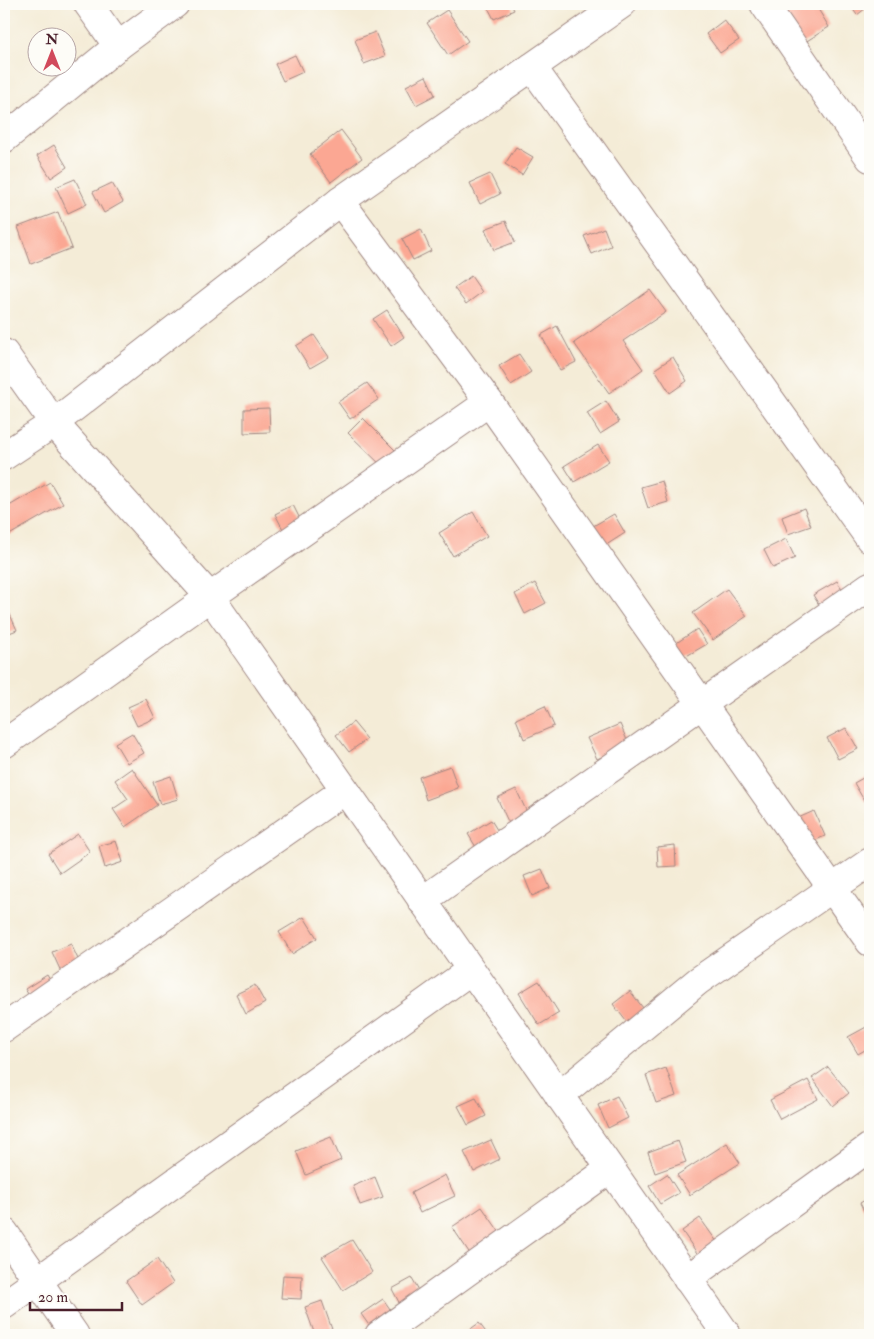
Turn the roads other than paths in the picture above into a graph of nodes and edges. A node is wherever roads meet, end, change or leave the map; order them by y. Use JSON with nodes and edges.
{"nodes":[{"id":1,"x":88,"y":4,"type":"edge"},
{"id":2,"x":175,"y":4,"type":"edge"},
{"id":3,"x":764,"y":4,"type":"edge"},
{"id":4,"x":612,"y":7,"type":"edge"},
{"id":5,"x":118,"y":46,"type":"junction"},
{"id":6,"x":532,"y":67,"type":"junction"},
{"id":7,"x":4,"y":138,"type":"edge"},
{"id":8,"x":865,"y":141,"type":"edge"},
{"id":9,"x":340,"y":202,"type":"junction"},
{"id":10,"x":4,"y":353,"type":"edge"},
{"id":11,"x":489,"y":402,"type":"junction"},
{"id":12,"x":54,"y":423,"type":"junction"},
{"id":13,"x":4,"y":456,"type":"edge"},
{"id":14,"x":870,"y":539,"type":"edge"},
{"id":15,"x":870,"y":586,"type":"edge"},
{"id":16,"x":210,"y":597,"type":"junction"},
{"id":17,"x":702,"y":705,"type":"junction"},
{"id":18,"x":4,"y":744,"type":"edge"},
{"id":19,"x":345,"y":790,"type":"junction"},
{"id":20,"x":870,"y":862,"type":"edge"},
{"id":21,"x":832,"y":888,"type":"junction"},
{"id":22,"x":422,"y":901,"type":"junction"},
{"id":23,"x":870,"y":942,"type":"edge"},
{"id":24,"x":471,"y":970,"type":"junction"},
{"id":25,"x":4,"y":1028,"type":"edge"},
{"id":26,"x":559,"y":1096,"type":"junction"},
{"id":27,"x":870,"y":1148,"type":"edge"},
{"id":28,"x":610,"y":1169,"type":"junction"},
{"id":29,"x":4,"y":1232,"type":"edge"},
{"id":30,"x":687,"y":1279,"type":"junction"},
{"id":31,"x":38,"y":1281,"type":"junction"},
{"id":32,"x":4,"y":1305,"type":"edge"},
{"id":33,"x":75,"y":1335,"type":"edge"},
{"id":34,"x":379,"y":1335,"type":"edge"},
{"id":35,"x":726,"y":1335,"type":"edge"}],
"edges":[{"from":1,"to":5,"type":"street"},
{"from":2,"to":5,"type":"street"},
{"from":3,"to":8,"type":"street"},
{"from":4,"to":6,"type":"street"},
{"from":5,"to":7,"type":"street"},
{"from":6,"to":9,"type":"street"},
{"from":6,"to":14,"type":"street"},
{"from":9,"to":11,"type":"street"},
{"from":9,"to":12,"type":"street"},
{"from":10,"to":12,"type":"street"},
{"from":11,"to":16,"type":"street"},
{"from":11,"to":17,"type":"street"},
{"from":12,"to":13,"type":"street"},
{"from":12,"to":16,"type":"street"},
{"from":15,"to":17,"type":"street"},
{"from":16,"to":18,"type":"street"},
{"from":16,"to":19,"type":"street"},
{"from":17,"to":21,"type":"street"},
{"from":17,"to":22,"type":"street"},
{"from":19,"to":22,"type":"street"},
{"from":19,"to":25,"type":"street"},
{"from":20,"to":21,"type":"street"},
{"from":21,"to":23,"type":"street"},
{"from":21,"to":26,"type":"street"},
{"from":22,"to":24,"type":"street"},
{"from":24,"to":26,"type":"street"},
{"from":24,"to":31,"type":"street"},
{"from":26,"to":28,"type":"street"},
{"from":27,"to":30,"type":"street"},
{"from":28,"to":30,"type":"street"},
{"from":28,"to":34,"type":"street"},
{"from":29,"to":31,"type":"street"},
{"from":30,"to":35,"type":"street"},
{"from":31,"to":32,"type":"street"},
{"from":31,"to":33,"type":"street"}]}
